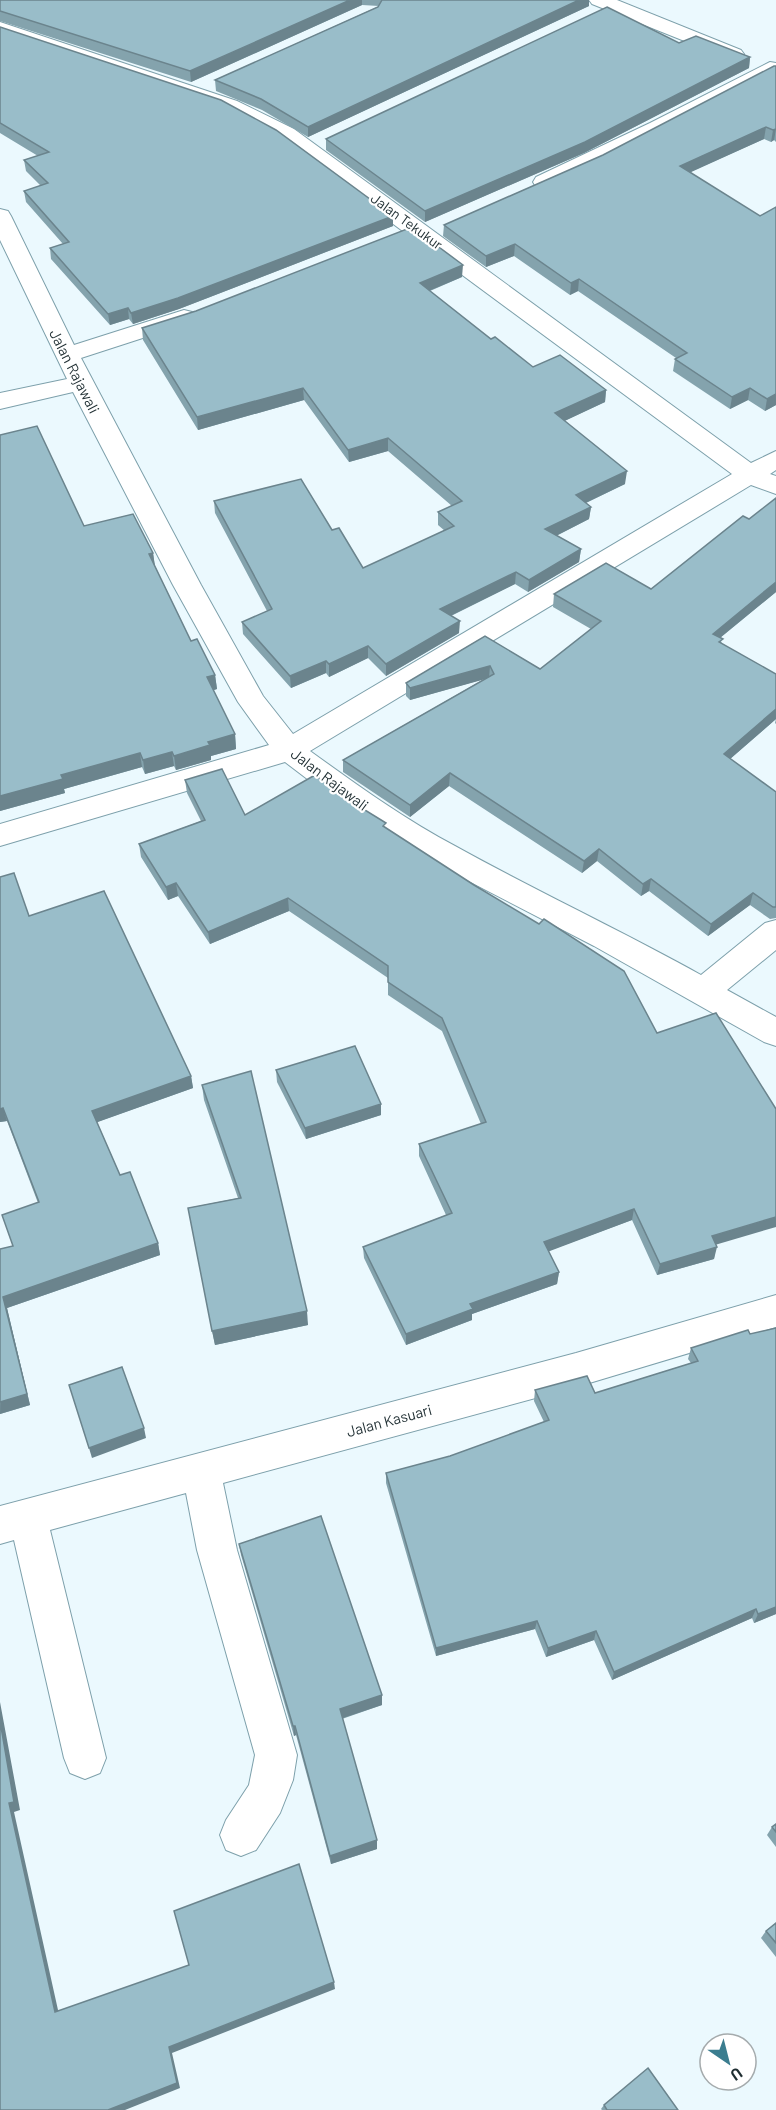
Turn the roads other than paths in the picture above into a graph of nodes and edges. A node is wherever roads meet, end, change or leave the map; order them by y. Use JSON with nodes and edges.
{"nodes":[{"id":1,"x":600,"y":7,"type":"edge"},
{"id":2,"x":0,"y":28,"type":"edge"},
{"id":3,"x":773,"y":69,"type":"edge"},
{"id":4,"x":223,"y":78,"type":"edge"},
{"id":5,"x":191,"y":92,"type":"junction"},
{"id":6,"x":330,"y":138,"type":"edge"},
{"id":7,"x":308,"y":148,"type":"junction"},
{"id":8,"x":526,"y":189,"type":"edge"},
{"id":9,"x":0,"y":216,"type":"edge"},
{"id":10,"x":428,"y":229,"type":"junction"},
{"id":11,"x":385,"y":239,"type":"edge"},
{"id":12,"x":199,"y":312,"type":"edge"},
{"id":13,"x":67,"y":355,"type":"junction"},
{"id":14,"x":81,"y":383,"type":"junction"},
{"id":15,"x":0,"y":401,"type":"edge"},
{"id":16,"x":776,"y":459,"type":"edge"},
{"id":17,"x":750,"y":475,"type":"junction"},
{"id":18,"x":776,"y":486,"type":"edge"},
{"id":19,"x":289,"y":750,"type":"junction"},
{"id":20,"x":0,"y":835,"type":"edge"},
{"id":21,"x":776,"y":932,"type":"edge"},
{"id":22,"x":703,"y":992,"type":"junction"},
{"id":23,"x":776,"y":1033,"type":"edge"},
{"id":24,"x":776,"y":1311,"type":"edge"},
{"id":25,"x":201,"y":1471,"type":"junction"},
{"id":26,"x":14,"y":1522,"type":"edge"},
{"id":27,"x":85,"y":1758,"type":"dead end"},
{"id":28,"x":241,"y":1835,"type":"dead end"}],
"edges":[{"from":1,"to":3,"type":"street"},
{"from":2,"to":5,"type":"street","name":"Jalan Tekukur"},
{"from":3,"to":8,"type":"street"},
{"from":4,"to":5,"type":"street"},
{"from":5,"to":7,"type":"street","name":"Jalan Tekukur"},
{"from":6,"to":7,"type":"street"},
{"from":7,"to":10,"type":"street","name":"Jalan Tekukur"},
{"from":9,"to":13,"type":"street","name":"Jalan Rajawali"},
{"from":10,"to":11,"type":"street"},
{"from":10,"to":17,"type":"street","name":"Jalan Tekukur"},
{"from":12,"to":13,"type":"street"},
{"from":13,"to":14,"type":"street","name":"Jalan Rajawali"},
{"from":14,"to":15,"type":"street"},
{"from":14,"to":19,"type":"street","name":"Jalan Rajawali"},
{"from":16,"to":17,"type":"street"},
{"from":17,"to":18,"type":"street","name":"Jalan Tekukur"},
{"from":17,"to":19,"type":"street"},
{"from":19,"to":20,"type":"street"},
{"from":19,"to":22,"type":"street","name":"Jalan Rajawali"},
{"from":21,"to":22,"type":"street"},
{"from":22,"to":23,"type":"street","name":"Jalan Rajawali"},
{"from":24,"to":25,"type":"street","name":"Jalan Kasuari"},
{"from":25,"to":26,"type":"street","name":"Jalan Kasuari"},
{"from":25,"to":28,"type":"street"},
{"from":26,"to":27,"type":"street"}]}
